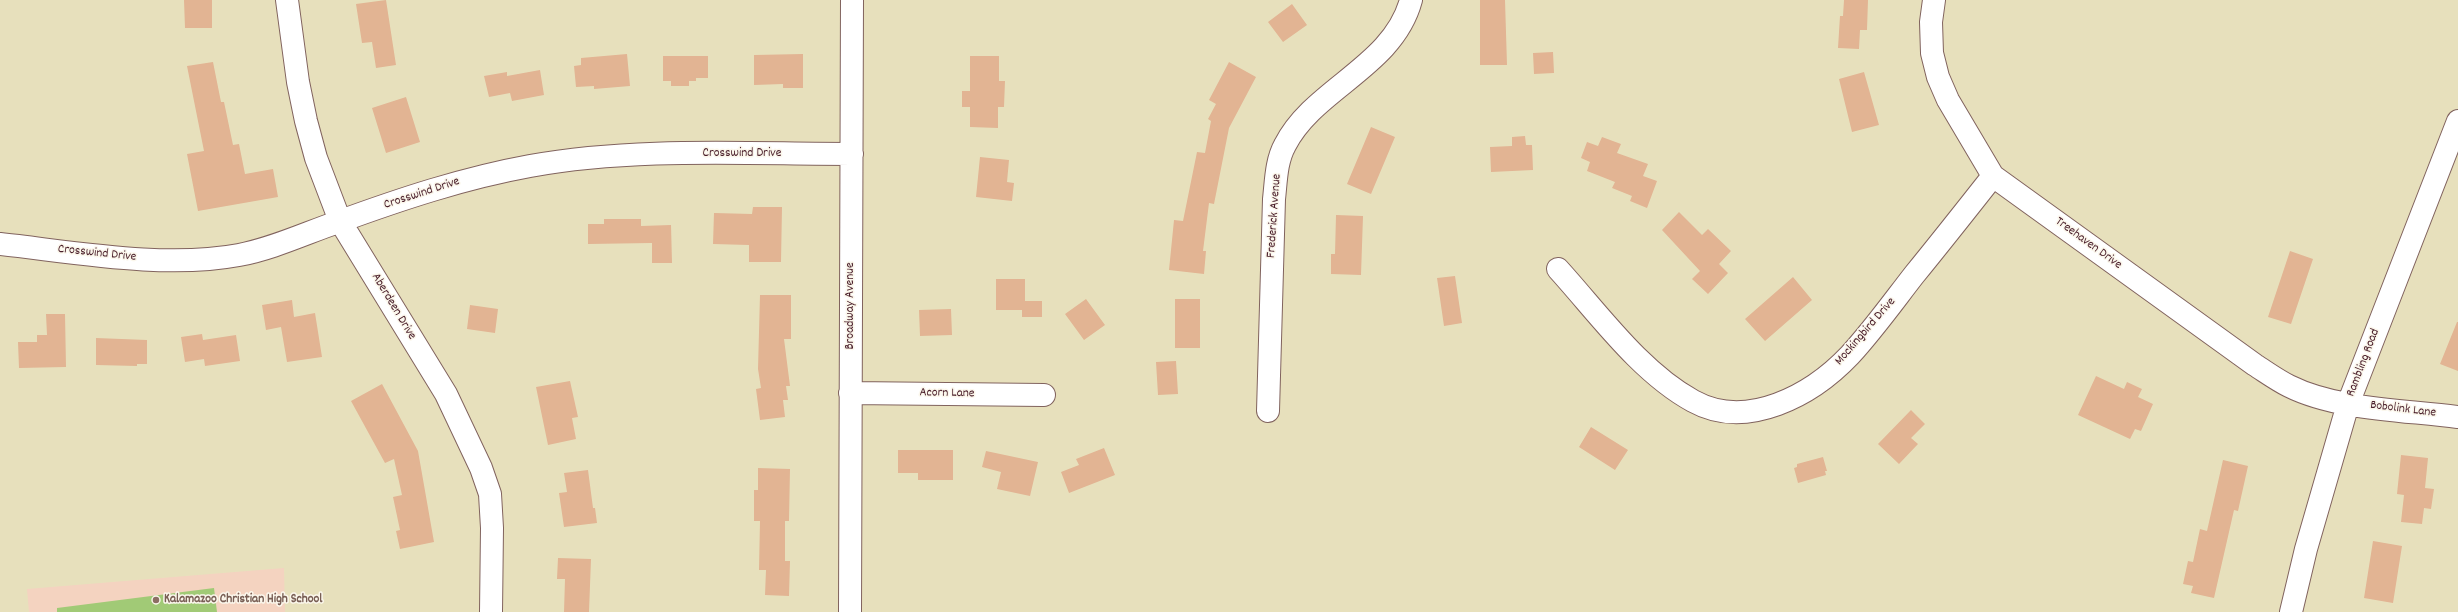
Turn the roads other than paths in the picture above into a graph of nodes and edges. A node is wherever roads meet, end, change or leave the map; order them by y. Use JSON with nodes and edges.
{"nodes":[{"id":1,"x":287,"y":0,"type":"edge"},
{"id":2,"x":852,"y":0,"type":"edge"},
{"id":3,"x":1410,"y":0,"type":"edge"},
{"id":4,"x":1934,"y":0,"type":"edge"},
{"id":5,"x":2458,"y":121,"type":"edge"},
{"id":6,"x":852,"y":154,"type":"junction"},
{"id":7,"x":1993,"y":176,"type":"junction"},
{"id":8,"x":340,"y":221,"type":"junction"},
{"id":9,"x":0,"y":244,"type":"edge"},
{"id":10,"x":1558,"y":269,"type":"dead end"},
{"id":11,"x":850,"y":393,"type":"junction"},
{"id":12,"x":1044,"y":395,"type":"dead end"},
{"id":13,"x":2348,"y":404,"type":"junction"},
{"id":14,"x":1268,"y":411,"type":"dead end"},
{"id":15,"x":2458,"y":416,"type":"edge"},
{"id":16,"x":491,"y":612,"type":"edge"},
{"id":17,"x":850,"y":612,"type":"edge"},
{"id":18,"x":2291,"y":612,"type":"edge"}],
"edges":[{"from":1,"to":8,"type":"street","name":"Aberdeen Drive"},
{"from":2,"to":6,"type":"street","name":"Broadway Avenue"},
{"from":3,"to":14,"type":"street","name":"Frederick Avenue"},
{"from":4,"to":7,"type":"street","name":"Treehaven Drive"},
{"from":5,"to":13,"type":"street","name":"Rambling Road"},
{"from":6,"to":8,"type":"street","name":"Crosswind Drive"},
{"from":6,"to":11,"type":"street","name":"Broadway Avenue"},
{"from":7,"to":10,"type":"street","name":"Mockingbird Drive"},
{"from":7,"to":13,"type":"street","name":"Treehaven Drive"},
{"from":8,"to":9,"type":"street","name":"Crosswind Drive"},
{"from":8,"to":16,"type":"street","name":"Aberdeen Drive"},
{"from":11,"to":12,"type":"street","name":"Acorn Lane"},
{"from":11,"to":17,"type":"street","name":"Broadway Avenue"},
{"from":13,"to":15,"type":"street","name":"Bobolink Lane"},
{"from":13,"to":18,"type":"street","name":"Rambling Road"}]}
